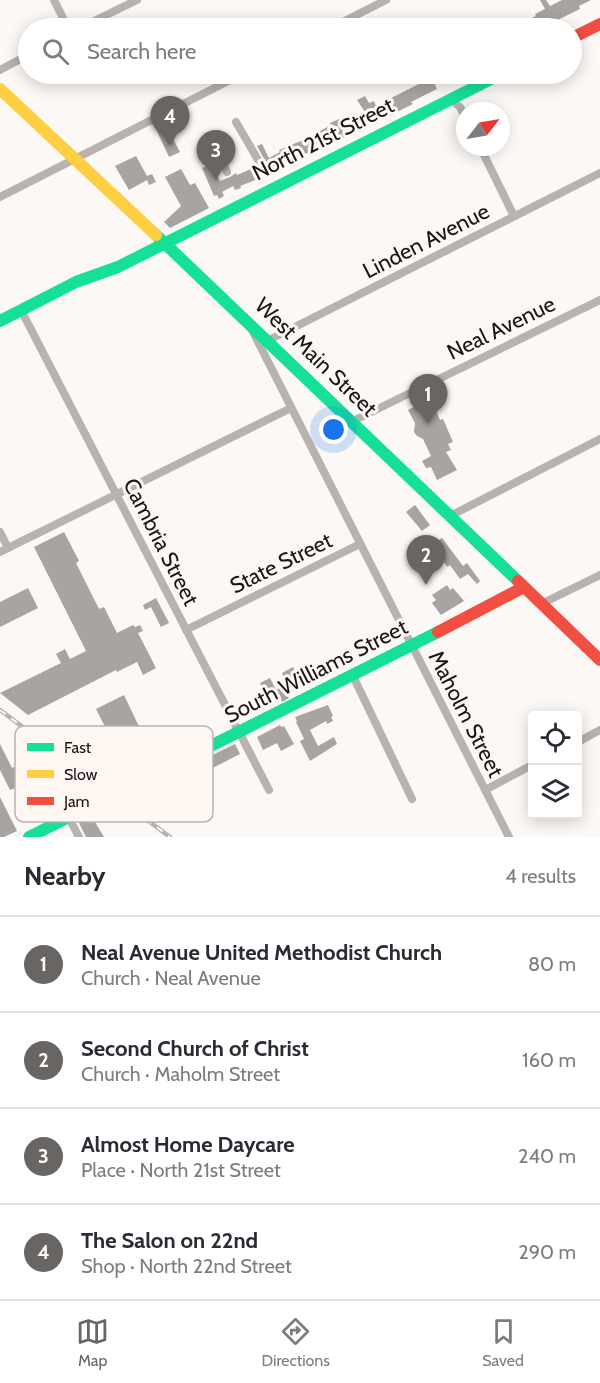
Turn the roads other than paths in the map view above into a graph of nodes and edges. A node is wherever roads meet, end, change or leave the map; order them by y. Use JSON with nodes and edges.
{"nodes":[{"id":1,"x":54,"y":0,"type":"edge"},
{"id":2,"x":137,"y":0,"type":"edge"},
{"id":3,"x":386,"y":0,"type":"edge"},
{"id":4,"x":63,"y":18,"type":"edge"},
{"id":5,"x":100,"y":18,"type":"edge"},
{"id":6,"x":351,"y":18,"type":"edge"},
{"id":7,"x":600,"y":24,"type":"edge"},
{"id":8,"x":582,"y":33,"type":"edge"},
{"id":9,"x":18,"y":60,"type":"edge"},
{"id":10,"x":0,"y":70,"type":"edge"},
{"id":11,"x":222,"y":84,"type":"edge"},
{"id":12,"x":481,"y":84,"type":"edge"},
{"id":13,"x":0,"y":89,"type":"edge"},
{"id":14,"x":450,"y":99,"type":"junction"},
{"id":15,"x":456,"y":104,"type":"edge"},
{"id":16,"x":236,"y":122,"type":"dead end"},
{"id":17,"x":209,"y":136,"type":"dead end"},
{"id":18,"x":484,"y":156,"type":"edge"},
{"id":19,"x":75,"y":159,"type":"junction"},
{"id":20,"x":261,"y":165,"type":"dead end"},
{"id":21,"x":227,"y":172,"type":"dead end"},
{"id":22,"x":600,"y":173,"type":"edge"},
{"id":23,"x":0,"y":197,"type":"edge"},
{"id":24,"x":514,"y":216,"type":"junction"},
{"id":25,"x":165,"y":242,"type":"junction"},
{"id":26,"x":600,"y":300,"type":"edge"},
{"id":27,"x":21,"y":310,"type":"junction"},
{"id":28,"x":245,"y":318,"type":"junction"},
{"id":29,"x":0,"y":321,"type":"edge"},
{"id":30,"x":269,"y":340,"type":"junction"},
{"id":31,"x":291,"y":408,"type":"junction"},
{"id":32,"x":353,"y":421,"type":"junction"},
{"id":33,"x":600,"y":439,"type":"edge"},
{"id":34,"x":116,"y":494,"type":"junction"},
{"id":35,"x":450,"y":516,"type":"junction"},
{"id":36,"x":0,"y":532,"type":"edge"},
{"id":37,"x":360,"y":544,"type":"junction"},
{"id":38,"x":4,"y":550,"type":"edge"},
{"id":39,"x":600,"y":575,"type":"edge"},
{"id":40,"x":524,"y":587,"type":"junction"},
{"id":41,"x":542,"y":604,"type":"junction"},
{"id":42,"x":186,"y":630,"type":"junction"},
{"id":43,"x":412,"y":646,"type":"junction"},
{"id":44,"x":600,"y":660,"type":"edge"},
{"id":45,"x":353,"y":676,"type":"junction"},
{"id":46,"x":600,"y":730,"type":"edge"},
{"id":47,"x":240,"y":733,"type":"junction"},
{"id":48,"x":582,"y":740,"type":"edge"},
{"id":49,"x":213,"y":746,"type":"edge"},
{"id":50,"x":528,"y":767,"type":"edge"},
{"id":51,"x":269,"y":790,"type":"dead end"},
{"id":52,"x":484,"y":790,"type":"junction"},
{"id":53,"x":412,"y":799,"type":"dead end"},
{"id":54,"x":61,"y":822,"type":"edge"},
{"id":55,"x":71,"y":822,"type":"edge"},
{"id":56,"x":29,"y":837,"type":"edge"},
{"id":57,"x":79,"y":837,"type":"edge"},
{"id":58,"x":508,"y":837,"type":"edge"}],
"edges":[{"from":1,"to":4,"type":"street"},
{"from":2,"to":5,"type":"street"},
{"from":3,"to":6,"type":"street"},
{"from":7,"to":8,"type":"main road"},
{"from":9,"to":10,"type":"street"},
{"from":11,"to":19,"type":"street"},
{"from":12,"to":14,"type":"main road","name":"North 21st Street"},
{"from":13,"to":19,"type":"main road","name":"West Main Street"},
{"from":14,"to":15,"type":"street"},
{"from":14,"to":25,"type":"main road","name":"North 21st Street"},
{"from":16,"to":20,"type":"street"},
{"from":17,"to":21,"type":"street"},
{"from":18,"to":24,"type":"street"},
{"from":19,"to":23,"type":"street"},
{"from":19,"to":25,"type":"main road","name":"West Main Street"},
{"from":22,"to":24,"type":"street","name":"Linden Avenue"},
{"from":24,"to":30,"type":"street","name":"Linden Avenue"},
{"from":25,"to":27,"type":"main road","name":"North 21st Street"},
{"from":25,"to":28,"type":"main road","name":"West Main Street"},
{"from":26,"to":32,"type":"street","name":"Neal Avenue"},
{"from":27,"to":29,"type":"main road","name":"North 21st Street"},
{"from":27,"to":34,"type":"street","name":"Cambria Street"},
{"from":28,"to":30,"type":"main road","name":"West Main Street"},
{"from":28,"to":31,"type":"street","name":"Maholm Street"},
{"from":30,"to":32,"type":"main road","name":"West Main Street"},
{"from":31,"to":34,"type":"street"},
{"from":31,"to":37,"type":"street","name":"Maholm Street"},
{"from":32,"to":35,"type":"main road","name":"West Main Street"},
{"from":33,"to":35,"type":"street"},
{"from":34,"to":38,"type":"street"},
{"from":34,"to":42,"type":"street","name":"Cambria Street"},
{"from":35,"to":40,"type":"main road","name":"West Main Street"},
{"from":36,"to":38,"type":"street"},
{"from":37,"to":42,"type":"street","name":"State Street"},
{"from":37,"to":43,"type":"street","name":"Maholm Street"},
{"from":39,"to":41,"type":"street"},
{"from":40,"to":41,"type":"main road","name":"West Main Street"},
{"from":40,"to":43,"type":"main road","name":"South Williams Street"},
{"from":41,"to":44,"type":"main road","name":"West Main Street"},
{"from":42,"to":47,"type":"street","name":"Cambria Street"},
{"from":43,"to":45,"type":"main road","name":"South Williams Street"},
{"from":43,"to":52,"type":"street","name":"Maholm Street"},
{"from":45,"to":47,"type":"main road","name":"South Williams Street"},
{"from":45,"to":53,"type":"street"},
{"from":46,"to":48,"type":"street"},
{"from":47,"to":49,"type":"main road","name":"South Williams Street"},
{"from":47,"to":51,"type":"street","name":"Cambria Street"},
{"from":50,"to":52,"type":"street"},
{"from":52,"to":58,"type":"street","name":"Maholm Street"},
{"from":54,"to":56,"type":"main road","name":"South Williams Street"},
{"from":55,"to":57,"type":"street"}]}
